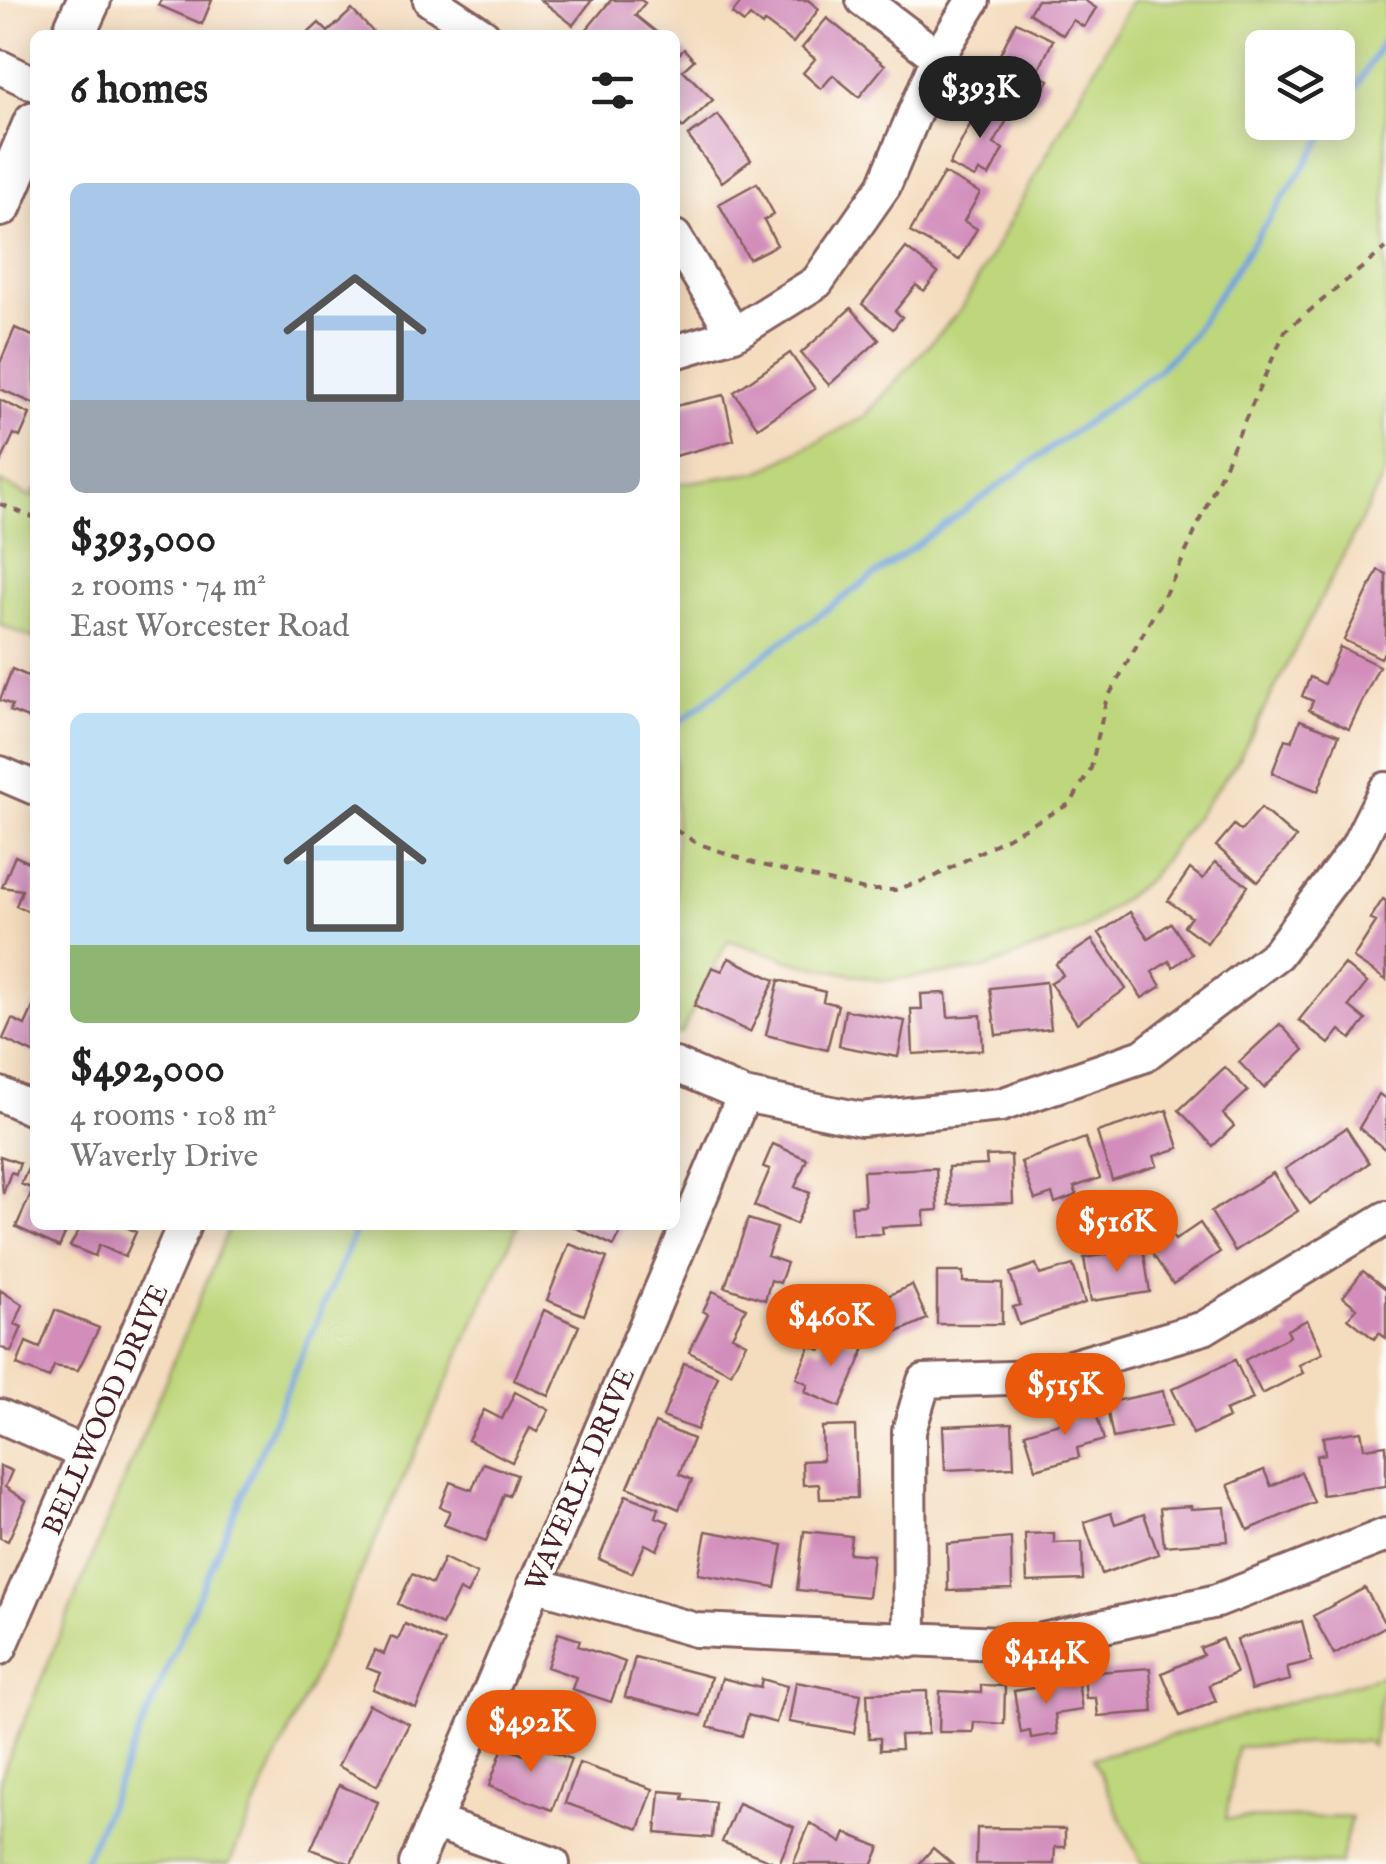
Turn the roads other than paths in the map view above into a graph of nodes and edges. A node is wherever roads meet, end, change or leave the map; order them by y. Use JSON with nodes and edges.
{"nodes":[{"id":1,"x":89,"y":0,"type":"edge"},
{"id":2,"x":430,"y":0,"type":"edge"},
{"id":3,"x":863,"y":0,"type":"edge"},
{"id":4,"x":973,"y":0,"type":"edge"},
{"id":5,"x":76,"y":30,"type":"edge"},
{"id":6,"x":475,"y":30,"type":"edge"},
{"id":7,"x":938,"y":57,"type":"junction"},
{"id":8,"x":0,"y":67,"type":"edge"},
{"id":9,"x":30,"y":82,"type":"edge"},
{"id":10,"x":30,"y":135,"type":"edge"},
{"id":11,"x":0,"y":205,"type":"edge"},
{"id":12,"x":680,"y":245,"type":"edge"},
{"id":13,"x":734,"y":334,"type":"junction"},
{"id":14,"x":680,"y":350,"type":"edge"},
{"id":15,"x":0,"y":772,"type":"edge"},
{"id":16,"x":30,"y":786,"type":"edge"},
{"id":17,"x":1386,"y":789,"type":"edge"},
{"id":18,"x":1371,"y":854,"type":"edge"},
{"id":19,"x":680,"y":1067,"type":"edge"},
{"id":20,"x":0,"y":1094,"type":"edge"},
{"id":21,"x":744,"y":1095,"type":"junction"},
{"id":22,"x":30,"y":1108,"type":"edge"},
{"id":23,"x":1386,"y":1218,"type":"edge"},
{"id":24,"x":182,"y":1230,"type":"edge"},
{"id":25,"x":0,"y":1416,"type":"edge"},
{"id":26,"x":84,"y":1453,"type":"junction"},
{"id":27,"x":1386,"y":1535,"type":"edge"},
{"id":28,"x":534,"y":1584,"type":"junction"},
{"id":29,"x":910,"y":1641,"type":"junction"},
{"id":30,"x":0,"y":1648,"type":"edge"},
{"id":31,"x":434,"y":1822,"type":"junction"},
{"id":32,"x":416,"y":1864,"type":"edge"},
{"id":33,"x":554,"y":1864,"type":"edge"}],
"edges":[{"from":1,"to":5,"type":"main road"},
{"from":2,"to":6,"type":"street"},
{"from":3,"to":7,"type":"street"},
{"from":4,"to":7,"type":"street"},
{"from":7,"to":13,"type":"street"},
{"from":8,"to":9,"type":"street"},
{"from":10,"to":11,"type":"main road"},
{"from":12,"to":13,"type":"street"},
{"from":13,"to":14,"type":"street"},
{"from":15,"to":16,"type":"street"},
{"from":17,"to":18,"type":"street"},
{"from":18,"to":21,"type":"street"},
{"from":19,"to":21,"type":"street"},
{"from":20,"to":22,"type":"street"},
{"from":21,"to":28,"type":"street","name":"WAVERLY DRIVE"},
{"from":23,"to":29,"type":"street"},
{"from":24,"to":26,"type":"street","name":"BELLWOOD DRIVE"},
{"from":25,"to":26,"type":"street"},
{"from":26,"to":30,"type":"street","name":"BELLWOOD DRIVE"},
{"from":27,"to":29,"type":"street"},
{"from":28,"to":29,"type":"street"},
{"from":28,"to":31,"type":"street","name":"WAVERLY DRIVE"},
{"from":31,"to":32,"type":"street","name":"WAVERLY DRIVE"},
{"from":31,"to":33,"type":"street"}]}
